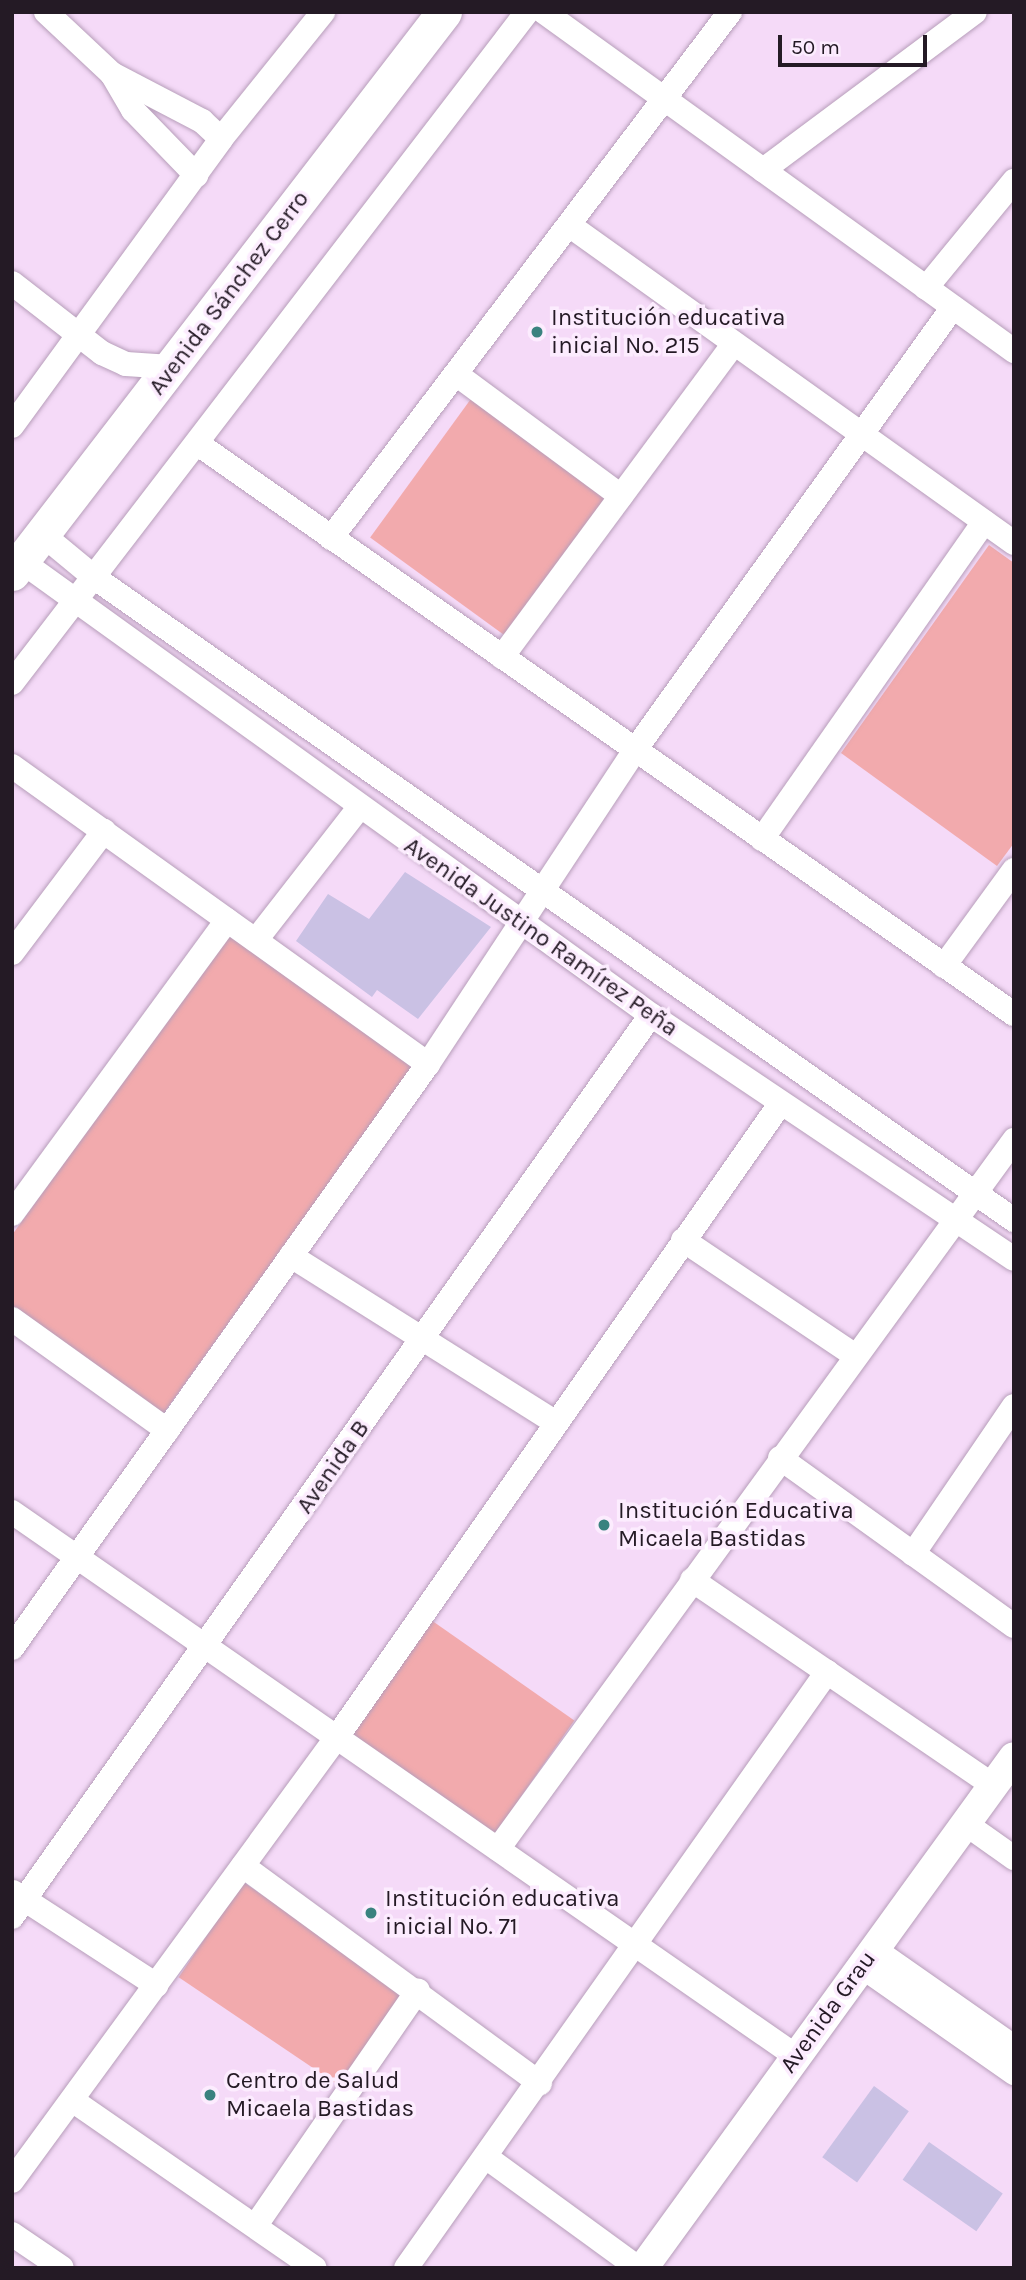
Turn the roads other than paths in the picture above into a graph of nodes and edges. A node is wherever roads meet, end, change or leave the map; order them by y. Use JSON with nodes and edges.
{"nodes":[{"id":1,"x":46,"y":12,"type":"edge"},
{"id":2,"x":444,"y":12,"type":"edge"},
{"id":3,"x":527,"y":12,"type":"edge"},
{"id":4,"x":544,"y":12,"type":"edge"},
{"id":5,"x":730,"y":12,"type":"edge"},
{"id":6,"x":975,"y":12,"type":"edge"},
{"id":7,"x":320,"y":13,"type":"edge"},
{"id":8,"x":112,"y":74,"type":"junction"},
{"id":9,"x":664,"y":98,"type":"junction"},
{"id":10,"x":221,"y":139,"type":"junction"},
{"id":11,"x":763,"y":170,"type":"junction"},
{"id":12,"x":196,"y":175,"type":"junction"},
{"id":13,"x":1014,"y":181,"type":"edge"},
{"id":14,"x":569,"y":225,"type":"junction"},
{"id":15,"x":12,"y":283,"type":"edge"},
{"id":16,"x":926,"y":288,"type":"junction"},
{"id":17,"x":953,"y":307,"type":"junction"},
{"id":18,"x":79,"y":337,"type":"junction"},
{"id":19,"x":734,"y":343,"type":"junction"},
{"id":20,"x":1014,"y":351,"type":"edge"},
{"id":21,"x":172,"y":367,"type":"junction"},
{"id":22,"x":456,"y":374,"type":"junction"},
{"id":23,"x":12,"y":426,"type":"edge"},
{"id":24,"x":864,"y":436,"type":"junction"},
{"id":25,"x":198,"y":444,"type":"junction"},
{"id":26,"x":621,"y":496,"type":"junction"},
{"id":27,"x":985,"y":522,"type":"junction"},
{"id":28,"x":43,"y":535,"type":"junction"},
{"id":29,"x":331,"y":538,"type":"junction"},
{"id":30,"x":1014,"y":543,"type":"edge"},
{"id":31,"x":16,"y":567,"type":"edge"},
{"id":32,"x":95,"y":578,"type":"junction"},
{"id":33,"x":74,"y":605,"type":"junction"},
{"id":34,"x":502,"y":657,"type":"junction"},
{"id":35,"x":12,"y":683,"type":"edge"},
{"id":36,"x":635,"y":750,"type":"junction"},
{"id":37,"x":12,"y":766,"type":"edge"},
{"id":38,"x":358,"y":809,"type":"junction"},
{"id":39,"x":104,"y":831,"type":"junction"},
{"id":40,"x":762,"y":839,"type":"junction"},
{"id":41,"x":1014,"y":870,"type":"edge"},
{"id":42,"x":544,"y":895,"type":"junction"},
{"id":43,"x":227,"y":920,"type":"junction"},
{"id":44,"x":525,"y":924,"type":"junction"},
{"id":45,"x":256,"y":940,"type":"junction"},
{"id":46,"x":12,"y":953,"type":"edge"},
{"id":47,"x":944,"y":966,"type":"junction"},
{"id":48,"x":1014,"y":1014,"type":"edge"},
{"id":49,"x":651,"y":1015,"type":"junction"},
{"id":50,"x":428,"y":1064,"type":"junction"},
{"id":51,"x":780,"y":1104,"type":"junction"},
{"id":52,"x":1014,"y":1140,"type":"edge"},
{"id":53,"x":975,"y":1194,"type":"junction"},
{"id":54,"x":12,"y":1214,"type":"edge"},
{"id":55,"x":1014,"y":1220,"type":"edge"},
{"id":56,"x":957,"y":1221,"type":"junction"},
{"id":57,"x":683,"y":1240,"type":"junction"},
{"id":58,"x":291,"y":1256,"type":"junction"},
{"id":59,"x":1014,"y":1259,"type":"edge"},
{"id":60,"x":12,"y":1320,"type":"edge"},
{"id":61,"x":424,"y":1338,"type":"junction"},
{"id":62,"x":854,"y":1355,"type":"junction"},
{"id":63,"x":1014,"y":1406,"type":"edge"},
{"id":64,"x":555,"y":1423,"type":"junction"},
{"id":65,"x":167,"y":1430,"type":"junction"},
{"id":66,"x":780,"y":1458,"type":"junction"},
{"id":67,"x":12,"y":1512,"type":"edge"},
{"id":68,"x":913,"y":1554,"type":"junction"},
{"id":69,"x":77,"y":1557,"type":"junction"},
{"id":70,"x":692,"y":1580,"type":"junction"},
{"id":71,"x":1014,"y":1626,"type":"edge"},
{"id":72,"x":205,"y":1646,"type":"junction"},
{"id":73,"x":12,"y":1648,"type":"edge"},
{"id":74,"x":827,"y":1672,"type":"junction"},
{"id":75,"x":337,"y":1737,"type":"junction"},
{"id":76,"x":1014,"y":1757,"type":"edge"},
{"id":77,"x":993,"y":1785,"type":"junction"},
{"id":78,"x":965,"y":1824,"type":"junction"},
{"id":79,"x":498,"y":1849,"type":"junction"},
{"id":80,"x":1014,"y":1858,"type":"edge"},
{"id":81,"x":243,"y":1866,"type":"junction"},
{"id":82,"x":16,"y":1903,"type":"edge"},
{"id":83,"x":639,"y":1947,"type":"junction"},
{"id":84,"x":868,"y":1957,"type":"junction"},
{"id":85,"x":156,"y":1985,"type":"junction"},
{"id":86,"x":418,"y":1990,"type":"junction"},
{"id":87,"x":1014,"y":2046,"type":"edge"},
{"id":88,"x":797,"y":2057,"type":"junction"},
{"id":89,"x":1014,"y":2073,"type":"edge"},
{"id":90,"x":540,"y":2083,"type":"junction"},
{"id":91,"x":72,"y":2100,"type":"junction"},
{"id":92,"x":486,"y":2157,"type":"junction"},
{"id":93,"x":12,"y":2181,"type":"edge"},
{"id":94,"x":256,"y":2225,"type":"junction"},
{"id":95,"x":12,"y":2234,"type":"edge"},
{"id":96,"x":62,"y":2268,"type":"edge"},
{"id":97,"x":315,"y":2268,"type":"edge"},
{"id":98,"x":406,"y":2268,"type":"edge"},
{"id":99,"x":641,"y":2268,"type":"edge"}],
"edges":[{"from":1,"to":8,"type":"street"},
{"from":2,"to":21,"type":"highway","name":"Avenida Sánchez Cerro"},
{"from":3,"to":25,"type":"street"},
{"from":4,"to":9,"type":"street"},
{"from":5,"to":9,"type":"street"},
{"from":6,"to":11,"type":"street"},
{"from":7,"to":10,"type":"street"},
{"from":8,"to":10,"type":"street"},
{"from":8,"to":12,"type":"street"},
{"from":9,"to":11,"type":"street"},
{"from":9,"to":14,"type":"street"},
{"from":10,"to":12,"type":"street"},
{"from":11,"to":16,"type":"street"},
{"from":12,"to":18,"type":"street"},
{"from":13,"to":16,"type":"street"},
{"from":14,"to":19,"type":"street"},
{"from":14,"to":22,"type":"street"},
{"from":15,"to":18,"type":"street"},
{"from":16,"to":17,"type":"street"},
{"from":17,"to":20,"type":"street"},
{"from":17,"to":24,"type":"street"},
{"from":18,"to":21,"type":"street"},
{"from":18,"to":23,"type":"street"},
{"from":19,"to":24,"type":"street"},
{"from":19,"to":26,"type":"street"},
{"from":21,"to":28,"type":"highway","name":"Avenida Sánchez Cerro"},
{"from":22,"to":26,"type":"street"},
{"from":22,"to":29,"type":"street"},
{"from":24,"to":27,"type":"street"},
{"from":24,"to":36,"type":"street"},
{"from":25,"to":29,"type":"street"},
{"from":25,"to":32,"type":"street"},
{"from":26,"to":34,"type":"street"},
{"from":27,"to":30,"type":"street"},
{"from":27,"to":40,"type":"street"},
{"from":28,"to":31,"type":"highway","name":"Avenida Sánchez Cerro"},
{"from":28,"to":32,"type":"street","name":"Avenida Justino Ramírez Peña"},
{"from":29,"to":34,"type":"street"},
{"from":31,"to":33,"type":"street","name":"Avenida Justino Ramírez Peña"},
{"from":32,"to":33,"type":"street"},
{"from":32,"to":42,"type":"street","name":"Avenida Justino Ramírez Peña"},
{"from":33,"to":35,"type":"street"},
{"from":33,"to":38,"type":"street","name":"Avenida Justino Ramírez Peña"},
{"from":34,"to":36,"type":"street"},
{"from":36,"to":40,"type":"street"},
{"from":36,"to":42,"type":"street"},
{"from":37,"to":39,"type":"street"},
{"from":38,"to":44,"type":"street","name":"Avenida Justino Ramírez Peña"},
{"from":38,"to":45,"type":"street"},
{"from":39,"to":43,"type":"street"},
{"from":39,"to":46,"type":"street"},
{"from":40,"to":47,"type":"street"},
{"from":41,"to":47,"type":"street"},
{"from":42,"to":44,"type":"street"},
{"from":42,"to":53,"type":"street","name":"Avenida Justino Ramírez Peña"},
{"from":43,"to":45,"type":"street"},
{"from":43,"to":54,"type":"street"},
{"from":44,"to":49,"type":"street","name":"Avenida Justino Ramírez Peña"},
{"from":44,"to":50,"type":"street"},
{"from":45,"to":50,"type":"street"},
{"from":47,"to":48,"type":"street"},
{"from":49,"to":51,"type":"street","name":"Avenida Justino Ramírez Peña"},
{"from":49,"to":61,"type":"street","name":"Avenida B"},
{"from":50,"to":58,"type":"street"},
{"from":51,"to":56,"type":"street","name":"Avenida Justino Ramírez Peña"},
{"from":51,"to":57,"type":"street"},
{"from":52,"to":53,"type":"street"},
{"from":53,"to":55,"type":"street","name":"Avenida Justino Ramírez Peña"},
{"from":53,"to":56,"type":"street"},
{"from":56,"to":59,"type":"street","name":"Avenida Justino Ramírez Peña"},
{"from":56,"to":62,"type":"street"},
{"from":57,"to":62,"type":"street"},
{"from":57,"to":64,"type":"street"},
{"from":58,"to":61,"type":"street"},
{"from":58,"to":65,"type":"street"},
{"from":60,"to":65,"type":"street"},
{"from":61,"to":64,"type":"street"},
{"from":61,"to":72,"type":"street","name":"Avenida B"},
{"from":62,"to":66,"type":"street"},
{"from":63,"to":68,"type":"street"},
{"from":64,"to":75,"type":"street"},
{"from":65,"to":69,"type":"street"},
{"from":66,"to":68,"type":"street"},
{"from":66,"to":70,"type":"street"},
{"from":67,"to":69,"type":"street"},
{"from":68,"to":71,"type":"street"},
{"from":69,"to":72,"type":"street"},
{"from":69,"to":73,"type":"street"},
{"from":70,"to":74,"type":"street"},
{"from":70,"to":79,"type":"street"},
{"from":72,"to":75,"type":"street"},
{"from":72,"to":82,"type":"street","name":"Avenida B"},
{"from":74,"to":77,"type":"street"},
{"from":74,"to":83,"type":"street"},
{"from":75,"to":79,"type":"street"},
{"from":75,"to":81,"type":"street"},
{"from":76,"to":77,"type":"main road","name":"Avenida Grau"},
{"from":77,"to":78,"type":"main road","name":"Avenida Grau"},
{"from":78,"to":80,"type":"street"},
{"from":78,"to":84,"type":"main road","name":"Avenida Grau"},
{"from":79,"to":83,"type":"street"},
{"from":81,"to":85,"type":"street"},
{"from":81,"to":86,"type":"street"},
{"from":82,"to":85,"type":"street"},
{"from":83,"to":88,"type":"street"},
{"from":83,"to":90,"type":"street"},
{"from":84,"to":87,"type":"street"},
{"from":84,"to":88,"type":"main road","name":"Avenida Grau"},
{"from":84,"to":89,"type":"street"},
{"from":85,"to":91,"type":"street"},
{"from":86,"to":90,"type":"street"},
{"from":86,"to":94,"type":"street"},
{"from":88,"to":99,"type":"main road","name":"Avenida Grau"},
{"from":90,"to":92,"type":"street"},
{"from":91,"to":93,"type":"street"},
{"from":91,"to":94,"type":"street"},
{"from":92,"to":98,"type":"street"},
{"from":92,"to":99,"type":"street"},
{"from":94,"to":97,"type":"street"},
{"from":95,"to":96,"type":"street"}]}
